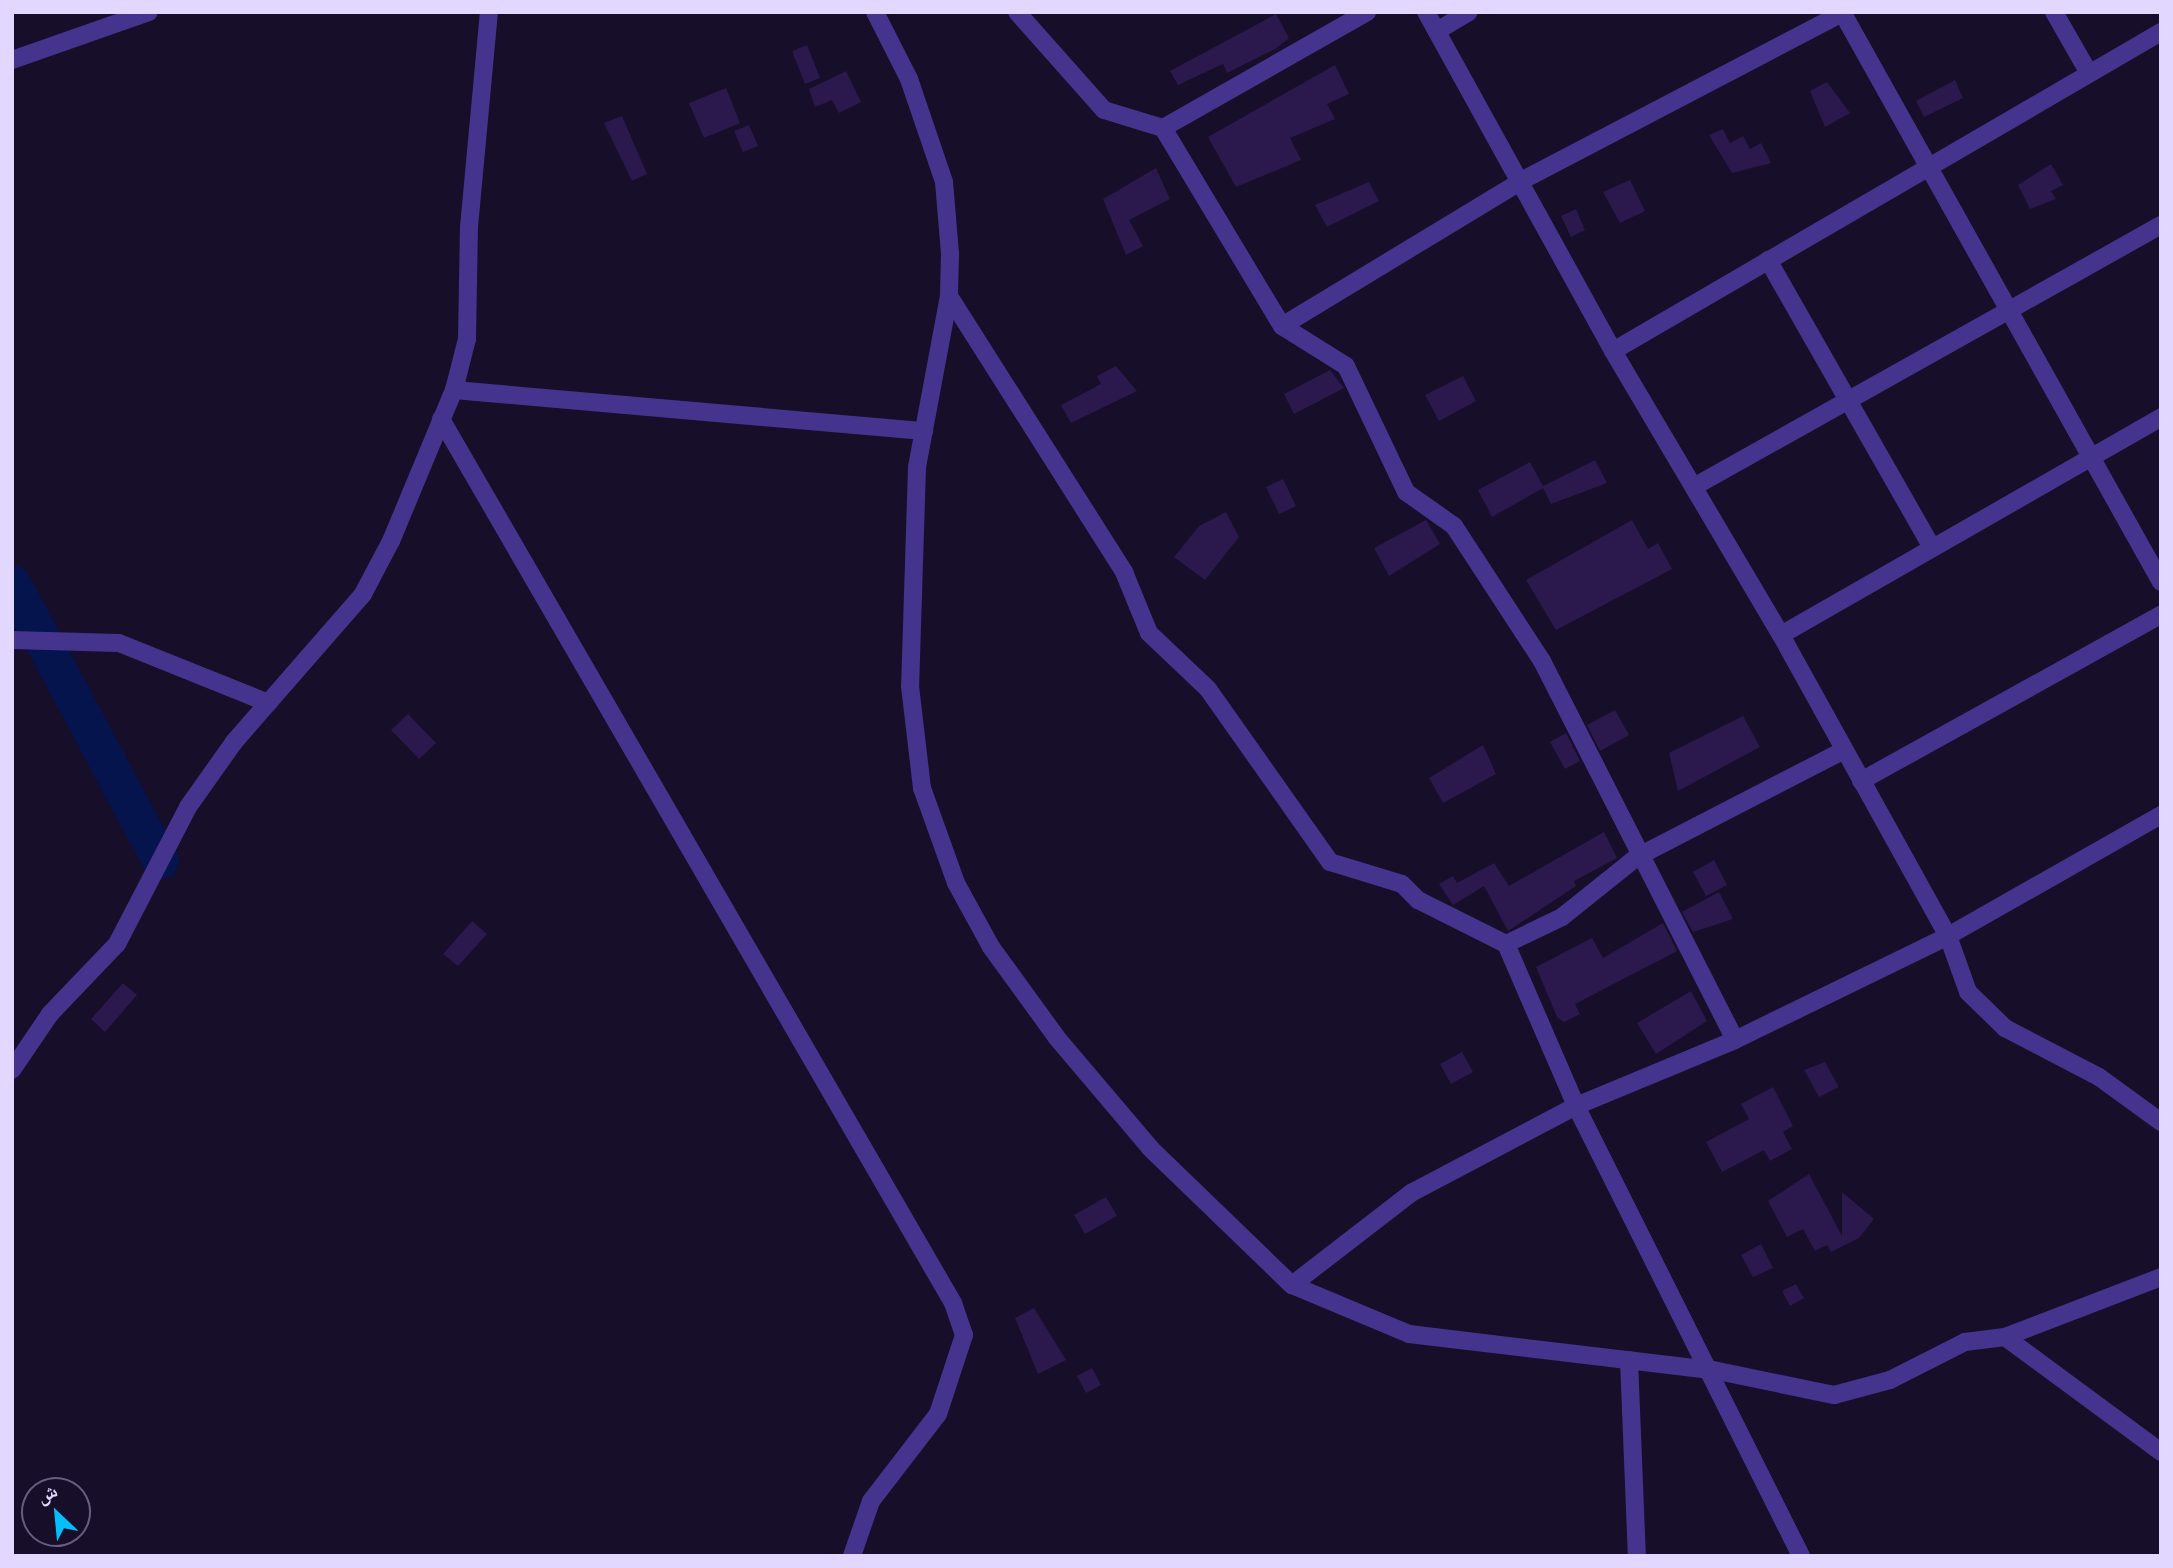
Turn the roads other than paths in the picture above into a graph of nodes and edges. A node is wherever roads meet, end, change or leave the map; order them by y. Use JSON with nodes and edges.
{"nodes":[{"id":1,"x":149,"y":12,"type":"edge"},
{"id":2,"x":489,"y":12,"type":"edge"},
{"id":3,"x":875,"y":12,"type":"edge"},
{"id":4,"x":1017,"y":12,"type":"edge"},
{"id":5,"x":1367,"y":12,"type":"edge"},
{"id":6,"x":1426,"y":12,"type":"edge"},
{"id":7,"x":1469,"y":12,"type":"edge"},
{"id":8,"x":1843,"y":12,"type":"edge"},
{"id":9,"x":2054,"y":12,"type":"edge"},
{"id":10,"x":1437,"y":31,"type":"junction"},
{"id":11,"x":2161,"y":32,"type":"edge"},
{"id":12,"x":12,"y":60,"type":"edge"},
{"id":13,"x":2089,"y":73,"type":"junction"},
{"id":14,"x":1163,"y":128,"type":"junction"},
{"id":15,"x":1930,"y":164,"type":"junction"},
{"id":16,"x":1521,"y":181,"type":"junction"},
{"id":17,"x":2161,"y":225,"type":"edge"},
{"id":18,"x":1768,"y":260,"type":"junction"},
{"id":19,"x":949,"y":296,"type":"junction"},
{"id":20,"x":2014,"y":310,"type":"junction"},
{"id":21,"x":1283,"y":326,"type":"junction"},
{"id":22,"x":1613,"y":351,"type":"junction"},
{"id":23,"x":454,"y":390,"type":"junction"},
{"id":24,"x":1849,"y":403,"type":"junction"},
{"id":25,"x":2161,"y":417,"type":"edge"},
{"id":26,"x":441,"y":419,"type":"junction"},
{"id":27,"x":924,"y":431,"type":"junction"},
{"id":28,"x":2093,"y":457,"type":"junction"},
{"id":29,"x":1697,"y":485,"type":"junction"},
{"id":30,"x":1931,"y":548,"type":"junction"},
{"id":31,"x":2161,"y":582,"type":"edge"},
{"id":32,"x":2161,"y":615,"type":"edge"},
{"id":33,"x":1781,"y":635,"type":"junction"},
{"id":34,"x":12,"y":640,"type":"edge"},
{"id":35,"x":268,"y":703,"type":"junction"},
{"id":36,"x":1844,"y":750,"type":"junction"},
{"id":37,"x":1861,"y":781,"type":"junction"},
{"id":38,"x":2161,"y":815,"type":"edge"},
{"id":39,"x":1637,"y":857,"type":"junction"},
{"id":40,"x":1948,"y":936,"type":"junction"},
{"id":41,"x":1506,"y":944,"type":"junction"},
{"id":42,"x":1735,"y":1040,"type":"junction"},
{"id":43,"x":12,"y":1070,"type":"edge"},
{"id":44,"x":1576,"y":1106,"type":"junction"},
{"id":45,"x":2161,"y":1122,"type":"edge"},
{"id":46,"x":2161,"y":1277,"type":"edge"},
{"id":47,"x":1292,"y":1285,"type":"junction"},
{"id":48,"x":2005,"y":1337,"type":"junction"},
{"id":49,"x":1629,"y":1360,"type":"junction"},
{"id":50,"x":1713,"y":1370,"type":"junction"},
{"id":51,"x":2161,"y":1452,"type":"edge"},
{"id":52,"x":852,"y":1556,"type":"edge"},
{"id":53,"x":1637,"y":1556,"type":"edge"},
{"id":54,"x":1801,"y":1556,"type":"edge"}],
"edges":[{"from":1,"to":12,"type":"street"},
{"from":2,"to":23,"type":"street"},
{"from":3,"to":19,"type":"street"},
{"from":4,"to":14,"type":"street"},
{"from":5,"to":14,"type":"street"},
{"from":6,"to":10,"type":"street"},
{"from":7,"to":10,"type":"street"},
{"from":8,"to":15,"type":"street"},
{"from":8,"to":16,"type":"street"},
{"from":9,"to":13,"type":"street"},
{"from":10,"to":16,"type":"street"},
{"from":11,"to":13,"type":"street"},
{"from":13,"to":15,"type":"street"},
{"from":14,"to":21,"type":"street"},
{"from":15,"to":18,"type":"street"},
{"from":15,"to":20,"type":"street"},
{"from":16,"to":21,"type":"street"},
{"from":16,"to":22,"type":"street"},
{"from":17,"to":20,"type":"street"},
{"from":18,"to":22,"type":"street"},
{"from":18,"to":24,"type":"street"},
{"from":19,"to":27,"type":"street"},
{"from":19,"to":41,"type":"street"},
{"from":20,"to":24,"type":"street"},
{"from":20,"to":28,"type":"street"},
{"from":21,"to":39,"type":"street"},
{"from":22,"to":29,"type":"street"},
{"from":23,"to":26,"type":"street"},
{"from":23,"to":27,"type":"street"},
{"from":24,"to":29,"type":"street"},
{"from":24,"to":30,"type":"street"},
{"from":25,"to":28,"type":"street"},
{"from":26,"to":35,"type":"street"},
{"from":26,"to":52,"type":"street"},
{"from":27,"to":47,"type":"street"},
{"from":28,"to":30,"type":"street"},
{"from":28,"to":31,"type":"street"},
{"from":29,"to":33,"type":"street"},
{"from":30,"to":33,"type":"street"},
{"from":32,"to":37,"type":"street"},
{"from":33,"to":36,"type":"street"},
{"from":34,"to":35,"type":"street"},
{"from":35,"to":43,"type":"street"},
{"from":36,"to":37,"type":"street"},
{"from":36,"to":39,"type":"street"},
{"from":37,"to":40,"type":"street"},
{"from":38,"to":40,"type":"street"},
{"from":39,"to":41,"type":"street"},
{"from":39,"to":42,"type":"street"},
{"from":40,"to":42,"type":"street"},
{"from":40,"to":45,"type":"street"},
{"from":41,"to":44,"type":"street"},
{"from":42,"to":44,"type":"street"},
{"from":44,"to":47,"type":"street"},
{"from":44,"to":50,"type":"street"},
{"from":46,"to":48,"type":"street"},
{"from":47,"to":49,"type":"street"},
{"from":48,"to":50,"type":"street"},
{"from":48,"to":51,"type":"street"},
{"from":49,"to":50,"type":"street"},
{"from":49,"to":53,"type":"street"},
{"from":50,"to":54,"type":"street"}]}
